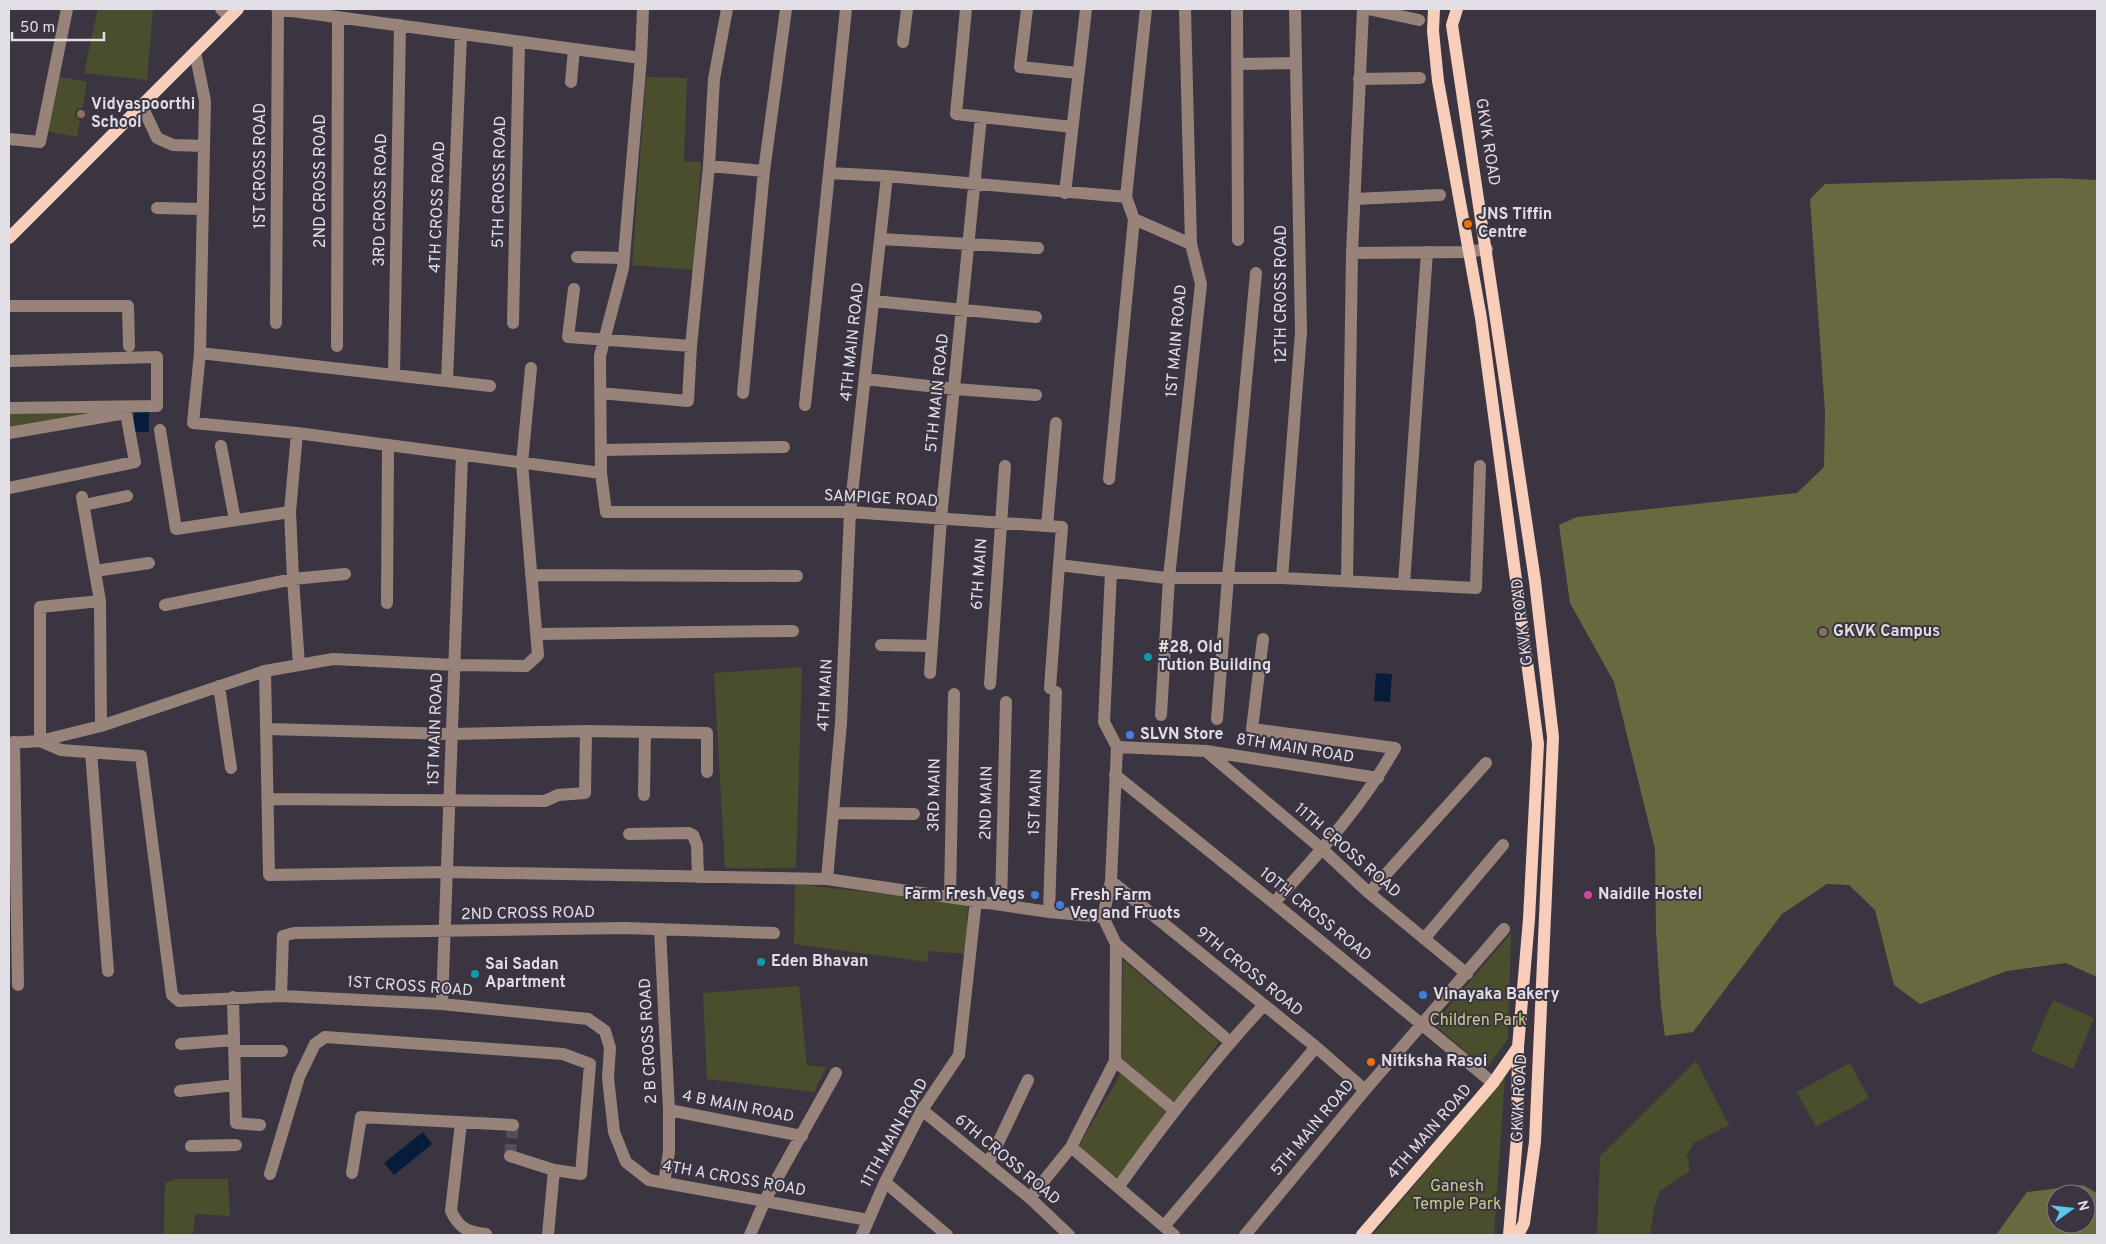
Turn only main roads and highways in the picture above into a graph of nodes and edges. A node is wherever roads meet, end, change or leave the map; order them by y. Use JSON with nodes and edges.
{"nodes":[{"id":1,"x":1434,"y":9,"type":"edge"},
{"id":2,"x":1457,"y":9,"type":"edge"},
{"id":3,"x":229,"y":11,"type":"edge"},
{"id":4,"x":9,"y":238,"type":"edge"},
{"id":5,"x":1535,"y":580,"type":"junction"},
{"id":6,"x":1517,"y":582,"type":"junction"},
{"id":7,"x":1520,"y":1024,"type":"junction"},
{"id":8,"x":1540,"y":1025,"type":"junction"},
{"id":9,"x":1518,"y":1047,"type":"junction"},
{"id":10,"x":1362,"y":1235,"type":"edge"},
{"id":11,"x":1509,"y":1235,"type":"edge"},
{"id":12,"x":1518,"y":1235,"type":"edge"}],
"edges":[{"from":1,"to":6,"type":"main road","name":"GKVK ROAD"},
{"from":2,"to":5,"type":"main road","name":"GKVK ROAD"},
{"from":3,"to":4,"type":"main road"},
{"from":5,"to":6,"type":"main road"},
{"from":5,"to":8,"type":"main road","name":"GKVK ROAD"},
{"from":6,"to":7,"type":"main road","name":"GKVK ROAD"},
{"from":7,"to":8,"type":"main road"},
{"from":7,"to":9,"type":"main road","name":"GKVK ROAD"},
{"from":8,"to":12,"type":"main road","name":"GKVK ROAD"},
{"from":9,"to":10,"type":"main road","name":"4TH MAIN ROAD"},
{"from":9,"to":11,"type":"main road","name":"GKVK ROAD"}]}
